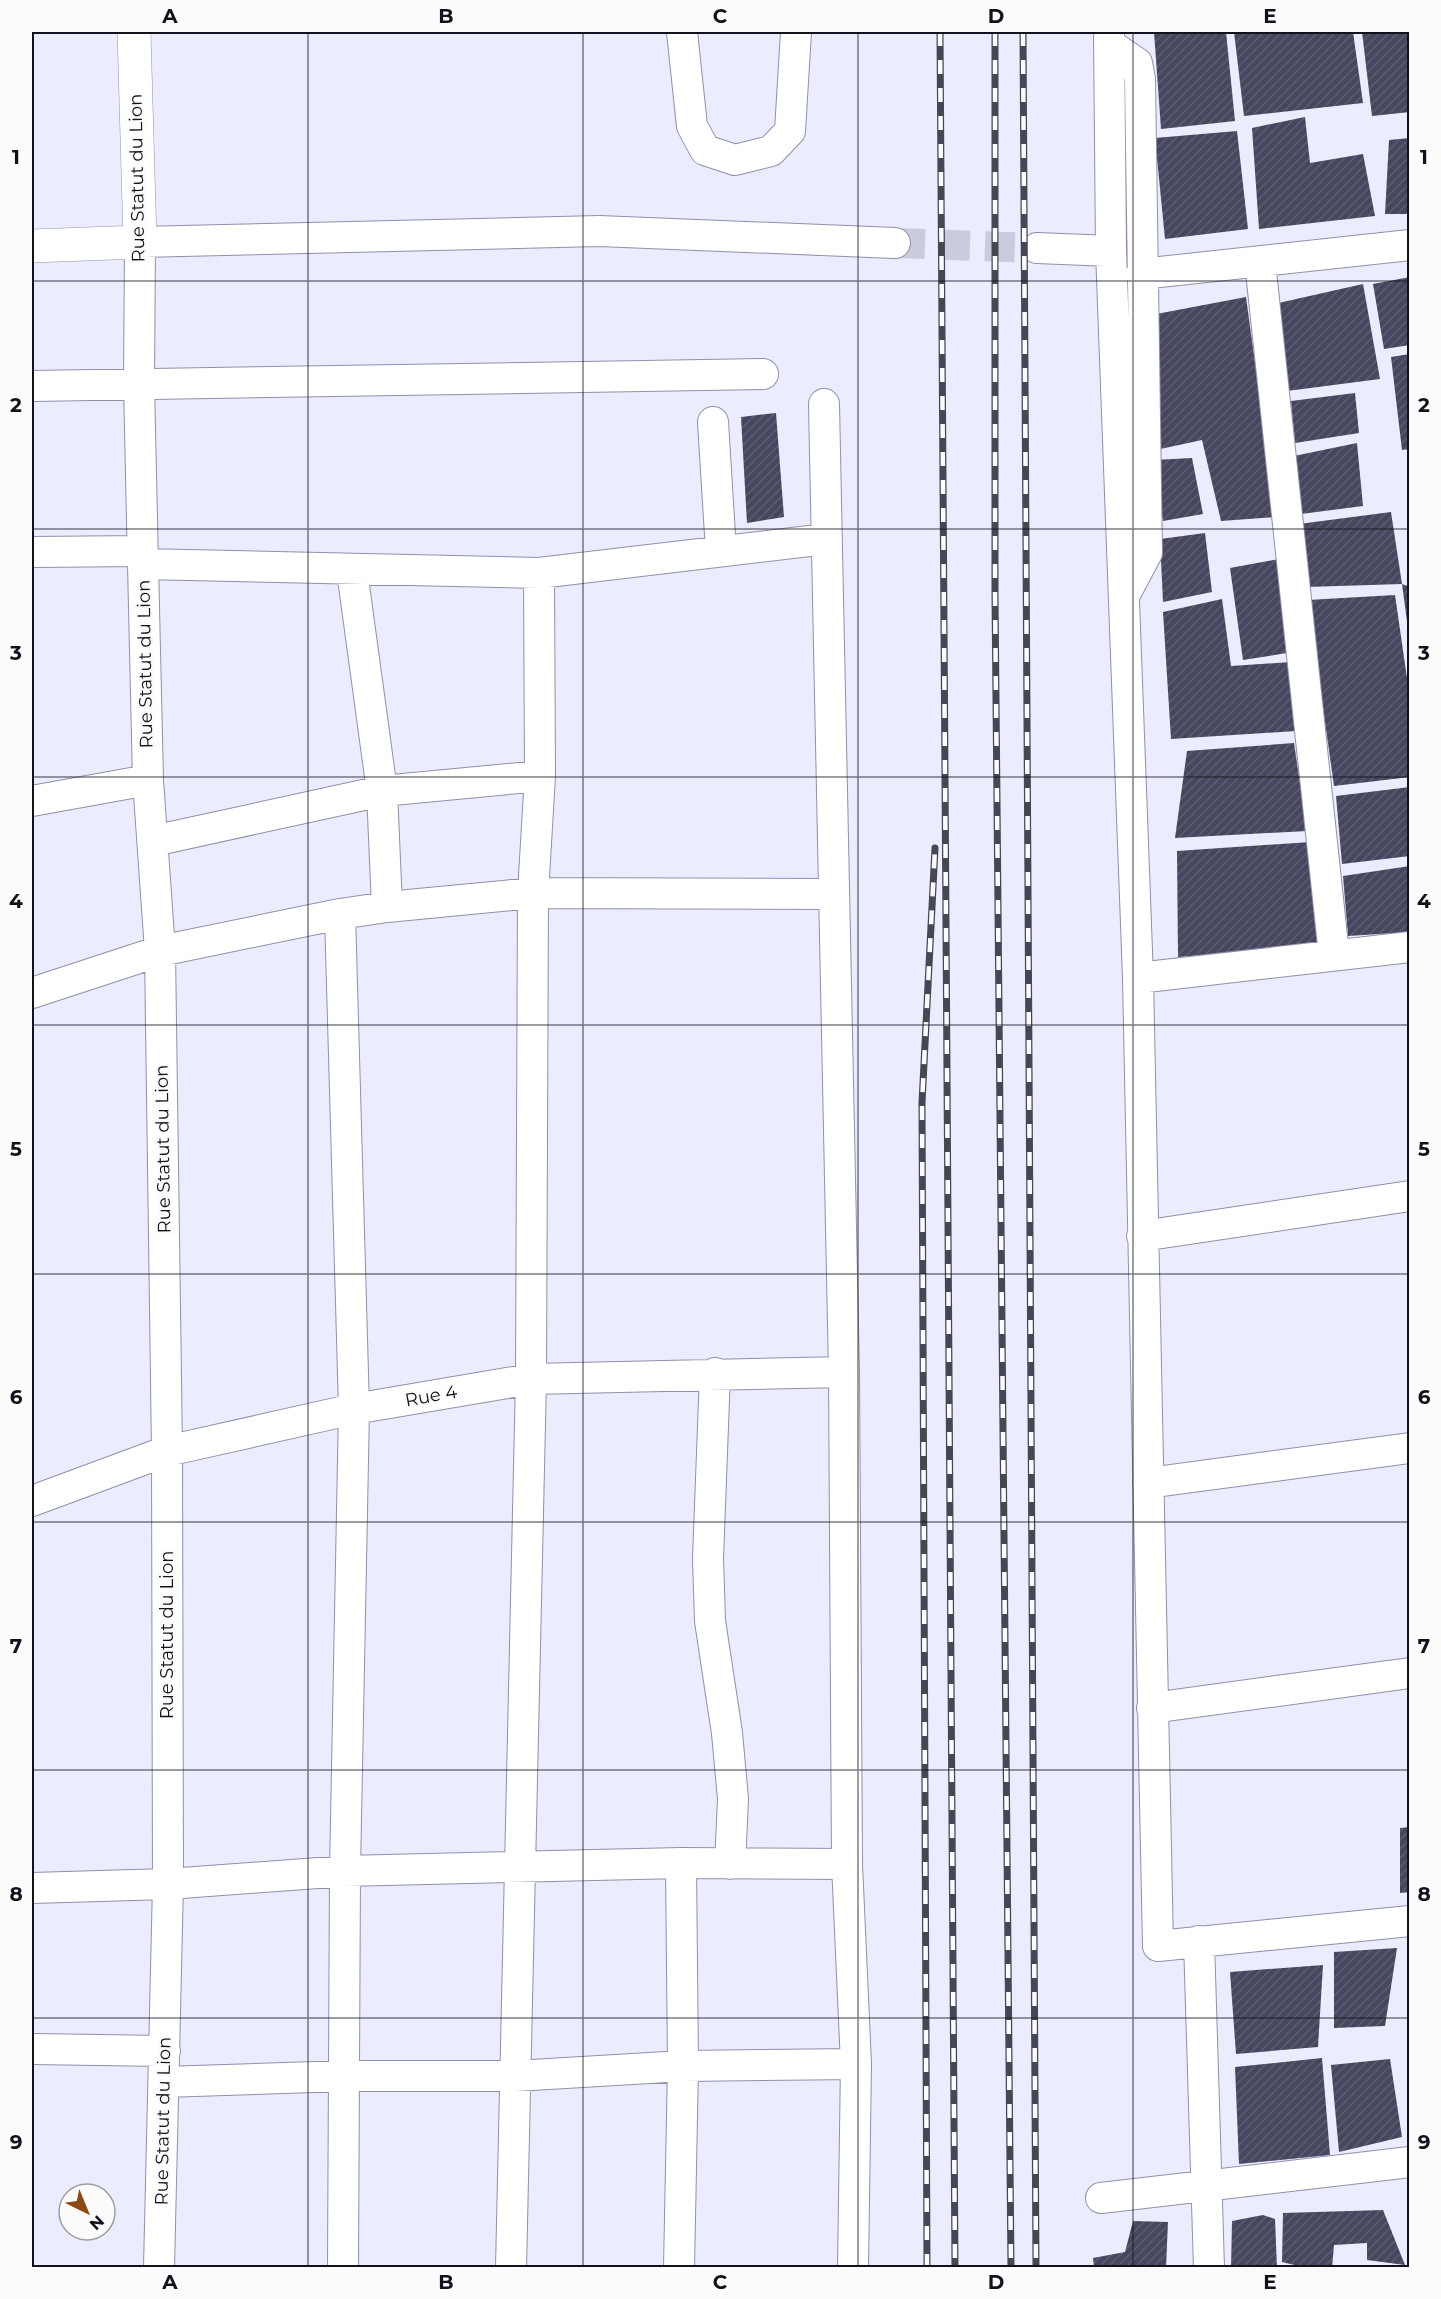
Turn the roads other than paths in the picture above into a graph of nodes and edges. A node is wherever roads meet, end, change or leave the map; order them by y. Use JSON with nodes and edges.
{"nodes":[{"id":1,"x":134,"y":32,"type":"edge"},
{"id":2,"x":682,"y":32,"type":"edge"},
{"id":3,"x":796,"y":32,"type":"edge"},
{"id":4,"x":1109,"y":38,"type":"edge"},
{"id":5,"x":140,"y":242,"type":"junction"},
{"id":6,"x":895,"y":243,"type":"tunnel mouth"},
{"id":7,"x":1410,"y":245,"type":"edge"},
{"id":8,"x":32,"y":246,"type":"edge"},
{"id":9,"x":1037,"y":248,"type":"tunnel mouth"},
{"id":10,"x":1111,"y":251,"type":"junction"},
{"id":11,"x":1260,"y":262,"type":"junction"},
{"id":12,"x":1142,"y":274,"type":"junction"},
{"id":13,"x":763,"y":374,"type":"dead end"},
{"id":14,"x":139,"y":384,"type":"junction"},
{"id":15,"x":32,"y":386,"type":"edge"},
{"id":16,"x":824,"y":405,"type":"dead end"},
{"id":17,"x":713,"y":422,"type":"dead end"},
{"id":18,"x":826,"y":539,"type":"junction"},
{"id":19,"x":721,"y":551,"type":"junction"},
{"id":20,"x":32,"y":552,"type":"edge"},
{"id":21,"x":142,"y":557,"type":"junction"},
{"id":22,"x":352,"y":571,"type":"junction"},
{"id":23,"x":539,"y":573,"type":"junction"},
{"id":24,"x":1124,"y":596,"type":"junction"},
{"id":25,"x":540,"y":776,"type":"junction"},
{"id":26,"x":148,"y":780,"type":"junction"},
{"id":27,"x":382,"y":790,"type":"junction"},
{"id":28,"x":32,"y":801,"type":"edge"},
{"id":29,"x":153,"y":841,"type":"junction"},
{"id":30,"x":533,"y":893,"type":"junction"},
{"id":31,"x":833,"y":894,"type":"junction"},
{"id":32,"x":387,"y":907,"type":"junction"},
{"id":33,"x":340,"y":914,"type":"junction"},
{"id":34,"x":1410,"y":947,"type":"edge"},
{"id":35,"x":160,"y":951,"type":"junction"},
{"id":36,"x":1334,"y":955,"type":"junction"},
{"id":37,"x":1138,"y":978,"type":"junction"},
{"id":38,"x":32,"y":993,"type":"edge"},
{"id":39,"x":1410,"y":1196,"type":"edge"},
{"id":40,"x":1142,"y":1236,"type":"junction"},
{"id":41,"x":844,"y":1372,"type":"junction"},
{"id":42,"x":715,"y":1373,"type":"junction"},
{"id":43,"x":531,"y":1379,"type":"junction"},
{"id":44,"x":354,"y":1409,"type":"junction"},
{"id":45,"x":1410,"y":1448,"type":"edge"},
{"id":46,"x":167,"y":1451,"type":"junction"},
{"id":47,"x":1148,"y":1483,"type":"junction"},
{"id":48,"x":32,"y":1501,"type":"edge"},
{"id":49,"x":1410,"y":1673,"type":"edge"},
{"id":50,"x":1152,"y":1708,"type":"junction"},
{"id":51,"x":681,"y":1863,"type":"junction"},
{"id":52,"x":730,"y":1864,"type":"junction"},
{"id":53,"x":847,"y":1864,"type":"junction"},
{"id":54,"x":522,"y":1868,"type":"junction"},
{"id":55,"x":345,"y":1871,"type":"junction"},
{"id":56,"x":168,"y":1884,"type":"junction"},
{"id":57,"x":32,"y":1888,"type":"edge"},
{"id":58,"x":1410,"y":1921,"type":"edge"},
{"id":59,"x":1199,"y":1941,"type":"junction"},
{"id":60,"x":32,"y":2049,"type":"edge"},
{"id":61,"x":165,"y":2051,"type":"junction"},
{"id":62,"x":856,"y":2064,"type":"junction"},
{"id":63,"x":683,"y":2066,"type":"junction"},
{"id":64,"x":345,"y":2076,"type":"junction"},
{"id":65,"x":515,"y":2076,"type":"junction"},
{"id":66,"x":164,"y":2082,"type":"junction"},
{"id":67,"x":1410,"y":2162,"type":"edge"},
{"id":68,"x":1207,"y":2186,"type":"junction"},
{"id":69,"x":1101,"y":2199,"type":"dead end"},
{"id":70,"x":159,"y":2268,"type":"edge"},
{"id":71,"x":343,"y":2268,"type":"edge"},
{"id":72,"x":511,"y":2268,"type":"edge"},
{"id":73,"x":679,"y":2268,"type":"edge"},
{"id":74,"x":853,"y":2268,"type":"edge"},
{"id":75,"x":1209,"y":2268,"type":"edge"}],
"edges":[{"from":1,"to":5,"type":"street","name":"Rue Statut du Lion"},
{"from":2,"to":3,"type":"street"},
{"from":4,"to":10,"type":"street"},
{"from":4,"to":12,"type":"street"},
{"from":5,"to":6,"type":"street"},
{"from":5,"to":8,"type":"street"},
{"from":5,"to":14,"type":"street","name":"Rue Statut du Lion"},
{"from":7,"to":11,"type":"street"},
{"from":9,"to":10,"type":"street"},
{"from":10,"to":24,"type":"street"},
{"from":11,"to":12,"type":"street"},
{"from":11,"to":36,"type":"street"},
{"from":12,"to":24,"type":"street"},
{"from":13,"to":14,"type":"street"},
{"from":14,"to":15,"type":"street"},
{"from":14,"to":21,"type":"street","name":"Rue Statut du Lion"},
{"from":16,"to":18,"type":"street"},
{"from":17,"to":19,"type":"street"},
{"from":18,"to":19,"type":"street"},
{"from":18,"to":31,"type":"street"},
{"from":19,"to":23,"type":"street"},
{"from":20,"to":21,"type":"street"},
{"from":21,"to":22,"type":"street"},
{"from":21,"to":26,"type":"street","name":"Rue Statut du Lion"},
{"from":22,"to":23,"type":"street"},
{"from":22,"to":27,"type":"street"},
{"from":23,"to":25,"type":"street"},
{"from":24,"to":37,"type":"street"},
{"from":25,"to":27,"type":"street"},
{"from":25,"to":30,"type":"street"},
{"from":26,"to":28,"type":"street"},
{"from":26,"to":29,"type":"street","name":"Rue Statut du Lion"},
{"from":27,"to":29,"type":"street"},
{"from":27,"to":32,"type":"street"},
{"from":29,"to":35,"type":"street","name":"Rue Statut du Lion"},
{"from":30,"to":31,"type":"street"},
{"from":30,"to":32,"type":"street"},
{"from":30,"to":43,"type":"street"},
{"from":31,"to":41,"type":"street"},
{"from":32,"to":33,"type":"street"},
{"from":33,"to":35,"type":"street"},
{"from":33,"to":44,"type":"street"},
{"from":34,"to":36,"type":"street"},
{"from":35,"to":38,"type":"street"},
{"from":35,"to":46,"type":"street","name":"Rue Statut du Lion"},
{"from":36,"to":37,"type":"street"},
{"from":37,"to":40,"type":"street"},
{"from":39,"to":40,"type":"street"},
{"from":40,"to":47,"type":"street"},
{"from":41,"to":42,"type":"street","name":"Rue 4"},
{"from":41,"to":53,"type":"street"},
{"from":42,"to":43,"type":"street","name":"Rue 4"},
{"from":42,"to":52,"type":"street"},
{"from":43,"to":44,"type":"street","name":"Rue 4"},
{"from":43,"to":54,"type":"street"},
{"from":44,"to":46,"type":"street","name":"Rue 4"},
{"from":44,"to":55,"type":"street"},
{"from":45,"to":47,"type":"street"},
{"from":46,"to":48,"type":"street","name":"Rue 4"},
{"from":46,"to":56,"type":"street","name":"Rue Statut du Lion"},
{"from":47,"to":50,"type":"street"},
{"from":49,"to":50,"type":"street"},
{"from":50,"to":59,"type":"street"},
{"from":51,"to":52,"type":"street"},
{"from":51,"to":54,"type":"street"},
{"from":51,"to":63,"type":"street"},
{"from":52,"to":53,"type":"street"},
{"from":53,"to":62,"type":"street"},
{"from":54,"to":55,"type":"street"},
{"from":54,"to":65,"type":"street"},
{"from":55,"to":56,"type":"street"},
{"from":55,"to":64,"type":"street"},
{"from":56,"to":57,"type":"street"},
{"from":56,"to":61,"type":"street","name":"Rue Statut du Lion"},
{"from":58,"to":59,"type":"street"},
{"from":59,"to":68,"type":"street"},
{"from":60,"to":61,"type":"street"},
{"from":61,"to":66,"type":"street","name":"Rue Statut du Lion"},
{"from":62,"to":63,"type":"street"},
{"from":62,"to":74,"type":"street"},
{"from":63,"to":65,"type":"street"},
{"from":63,"to":73,"type":"street"},
{"from":64,"to":65,"type":"street"},
{"from":64,"to":66,"type":"street"},
{"from":64,"to":71,"type":"street"},
{"from":65,"to":72,"type":"street"},
{"from":66,"to":70,"type":"street","name":"Rue Statut du Lion"},
{"from":67,"to":68,"type":"street"},
{"from":68,"to":69,"type":"street"},
{"from":68,"to":75,"type":"street"}]}
